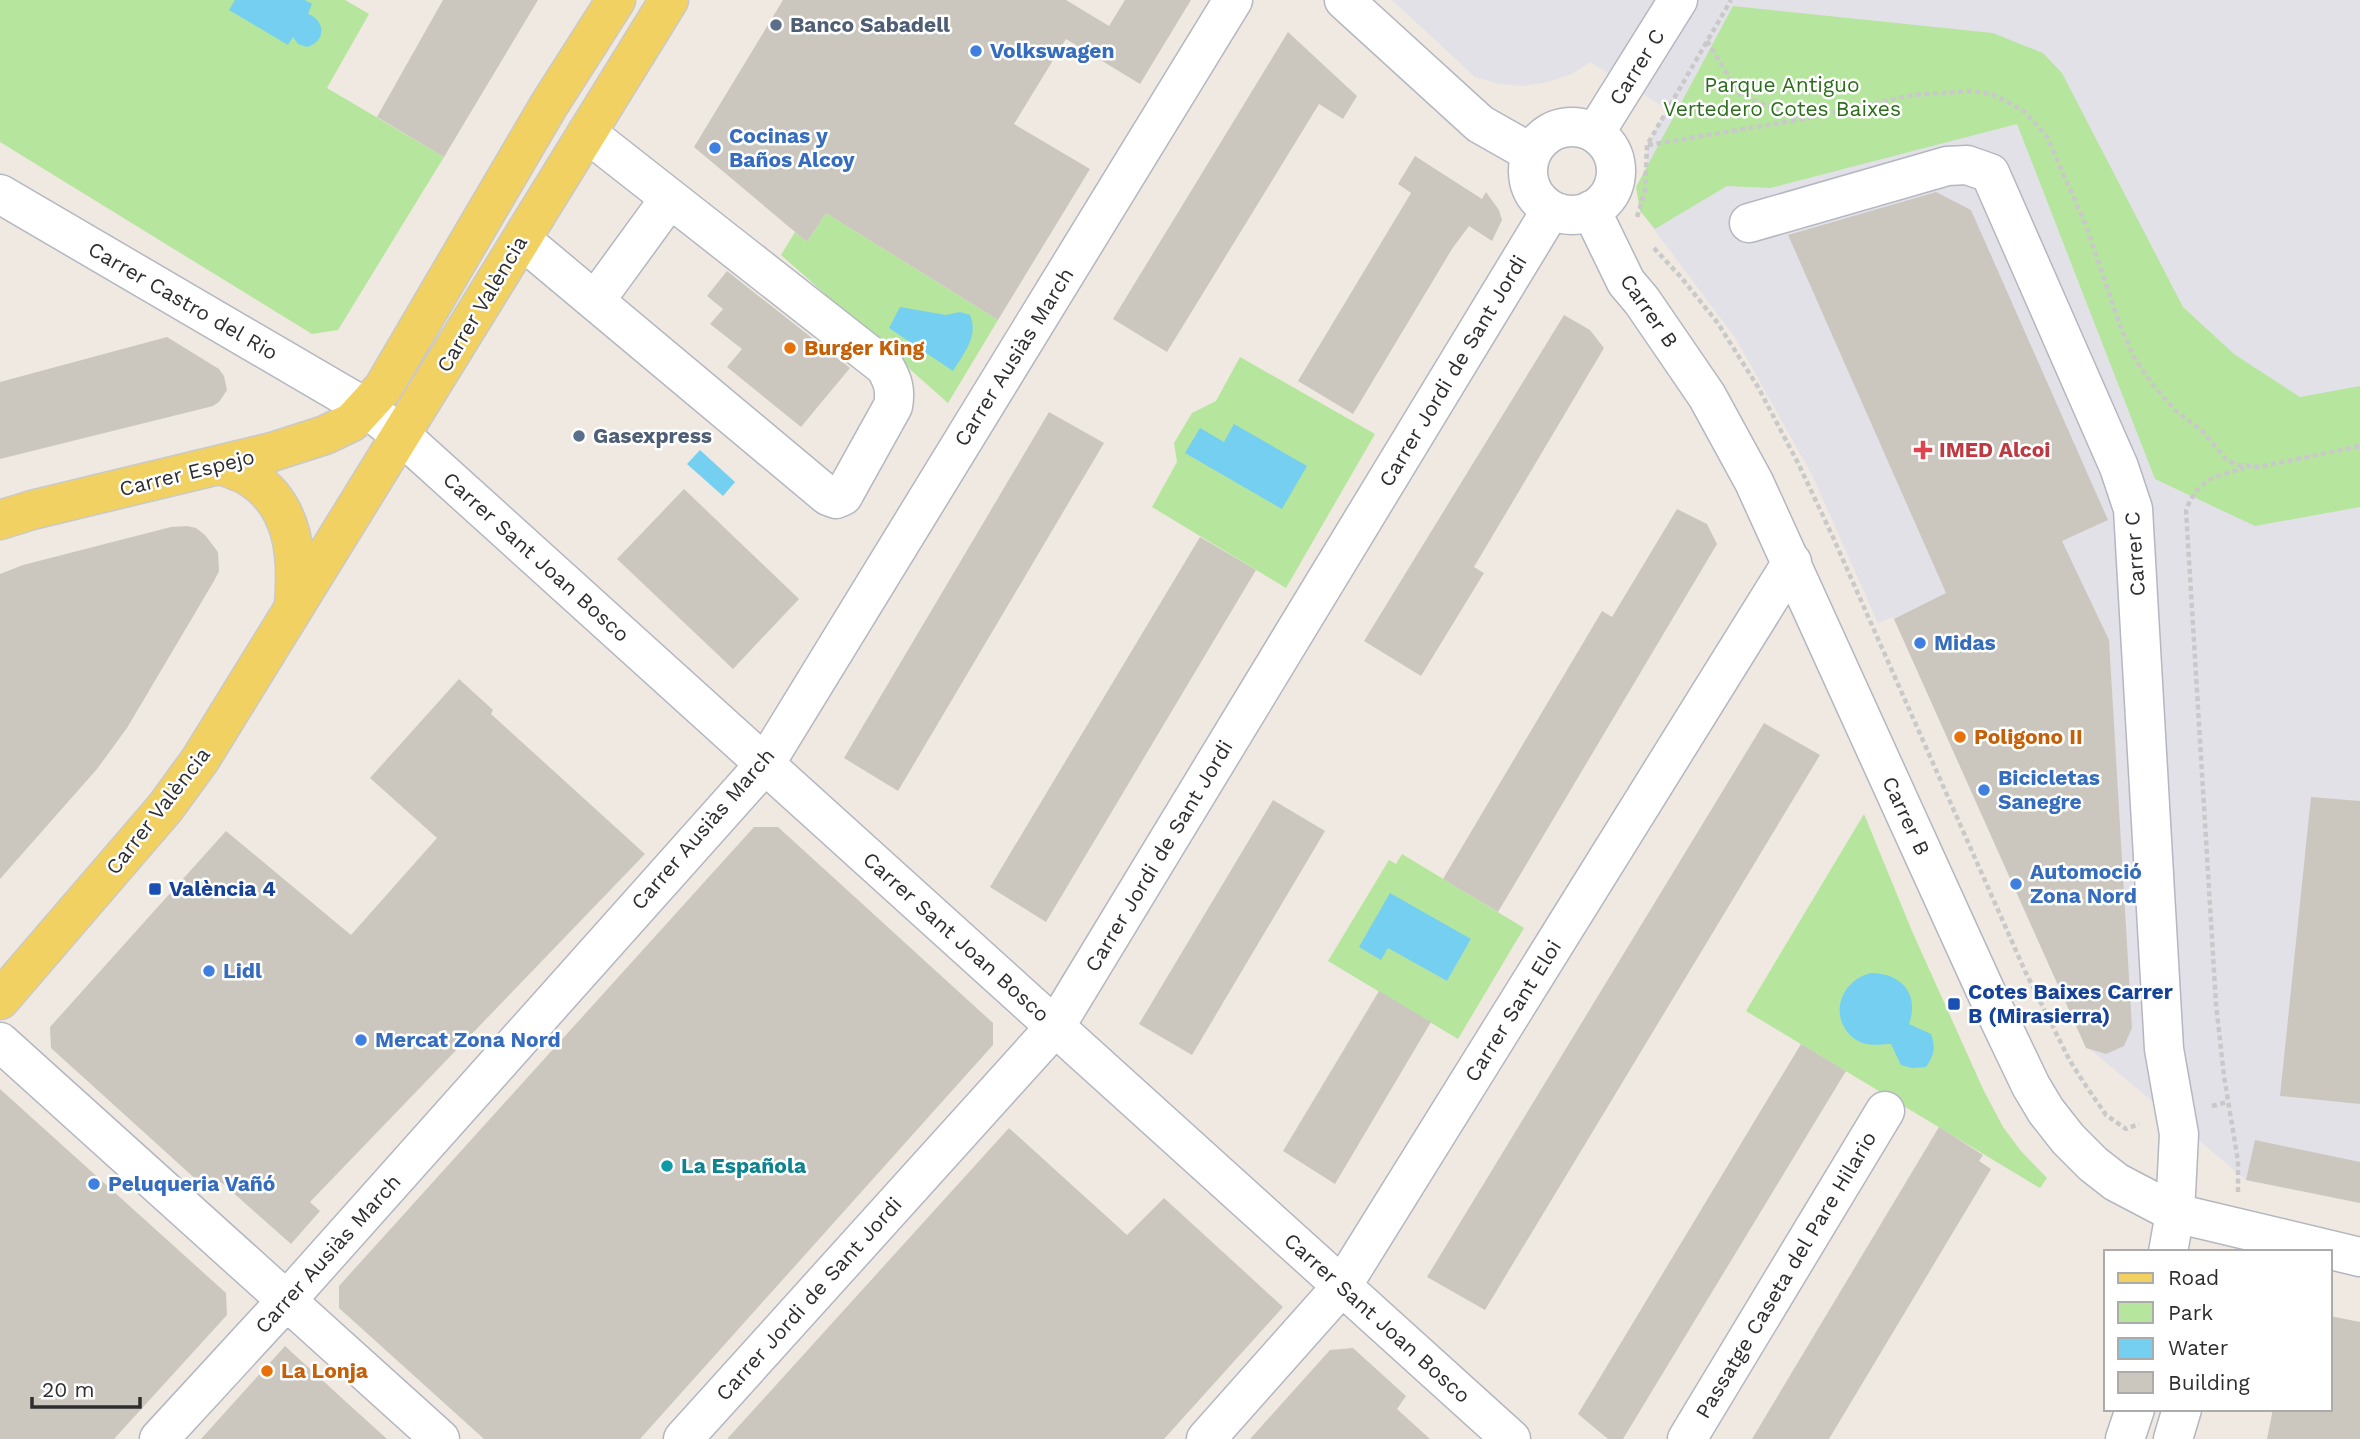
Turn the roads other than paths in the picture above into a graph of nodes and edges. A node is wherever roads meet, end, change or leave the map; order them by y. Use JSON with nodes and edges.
{"nodes":[{"id":1,"x":616,"y":0,"type":"edge"},
{"id":2,"x":669,"y":0,"type":"edge"},
{"id":3,"x":1233,"y":0,"type":"edge"},
{"id":4,"x":1345,"y":0,"type":"edge"},
{"id":5,"x":1678,"y":0,"type":"edge"},
{"id":6,"x":587,"y":134,"type":"junction"},
{"id":7,"x":1595,"y":134,"type":"junction"},
{"id":8,"x":1531,"y":153,"type":"junction"},
{"id":9,"x":0,"y":194,"type":"edge"},
{"id":10,"x":670,"y":198,"type":"junction"},
{"id":11,"x":1551,"y":210,"type":"junction"},
{"id":12,"x":1591,"y":210,"type":"junction"},
{"id":13,"x":1749,"y":223,"type":"dead end"},
{"id":14,"x":522,"y":240,"type":"junction"},
{"id":15,"x":595,"y":301,"type":"junction"},
{"id":16,"x":366,"y":408,"type":"junction"},
{"id":17,"x":402,"y":436,"type":"junction"},
{"id":18,"x":221,"y":465,"type":"junction"},
{"id":19,"x":0,"y":520,"type":"edge"},
{"id":20,"x":1792,"y":562,"type":"junction"},
{"id":21,"x":294,"y":607,"type":"junction"},
{"id":22,"x":765,"y":764,"type":"junction"},
{"id":23,"x":0,"y":1000,"type":"edge"},
{"id":24,"x":1055,"y":1027,"type":"junction"},
{"id":25,"x":0,"y":1042,"type":"edge"},
{"id":26,"x":1885,"y":1111,"type":"dead end"},
{"id":27,"x":2175,"y":1213,"type":"junction"},
{"id":28,"x":2227,"y":1235,"type":"edge"},
{"id":29,"x":2168,"y":1250,"type":"edge"},
{"id":30,"x":2318,"y":1250,"type":"edge"},
{"id":31,"x":2332,"y":1252,"type":"edge"},
{"id":32,"x":2360,"y":1257,"type":"edge"},
{"id":33,"x":1342,"y":1286,"type":"junction"},
{"id":34,"x":286,"y":1301,"type":"junction"},
{"id":35,"x":2135,"y":1411,"type":"edge"},
{"id":36,"x":2181,"y":1411,"type":"edge"},
{"id":37,"x":429,"y":1435,"type":"edge"},
{"id":38,"x":159,"y":1439,"type":"edge"},
{"id":39,"x":683,"y":1439,"type":"edge"},
{"id":40,"x":1206,"y":1439,"type":"edge"},
{"id":41,"x":1511,"y":1439,"type":"edge"},
{"id":42,"x":1686,"y":1439,"type":"edge"},
{"id":43,"x":2125,"y":1439,"type":"edge"},
{"id":44,"x":2173,"y":1439,"type":"edge"}],
"edges":[{"from":1,"to":16,"type":"main road","name":"Carrer València"},
{"from":2,"to":6,"type":"main road","name":"Carrer València"},
{"from":3,"to":22,"type":"street","name":"Carrer Ausiàs March"},
{"from":4,"to":8,"type":"street"},
{"from":5,"to":7,"type":"street","name":"Carrer C"},
{"from":6,"to":10,"type":"street"},
{"from":6,"to":14,"type":"main road","name":"Carrer València"},
{"from":7,"to":8,"type":"street"},
{"from":7,"to":12,"type":"street"},
{"from":8,"to":11,"type":"street"},
{"from":9,"to":16,"type":"street","name":"Carrer Castro del Rio"},
{"from":10,"to":15,"type":"street"},
{"from":10,"to":15,"type":"street"},
{"from":11,"to":12,"type":"street"},
{"from":11,"to":24,"type":"street","name":"Carrer Jordi de Sant Jordi"},
{"from":12,"to":20,"type":"street","name":"Carrer B"},
{"from":13,"to":27,"type":"street","name":"Carrer C"},
{"from":14,"to":15,"type":"street"},
{"from":14,"to":17,"type":"main road","name":"Carrer València"},
{"from":16,"to":17,"type":"street"},
{"from":16,"to":18,"type":"main road","name":"Carrer Espejo"},
{"from":17,"to":21,"type":"main road","name":"Carrer València"},
{"from":17,"to":22,"type":"street","name":"Carrer Sant Joan Bosco"},
{"from":18,"to":19,"type":"main road","name":"Carrer Espejo"},
{"from":18,"to":21,"type":"main road","name":"Carrer València"},
{"from":20,"to":27,"type":"street","name":"Carrer B"},
{"from":20,"to":33,"type":"street","name":"Carrer Sant Eloi"},
{"from":21,"to":23,"type":"main road","name":"Carrer València"},
{"from":22,"to":24,"type":"street","name":"Carrer Sant Joan Bosco"},
{"from":22,"to":34,"type":"street","name":"Carrer Ausiàs March"},
{"from":24,"to":33,"type":"street","name":"Carrer Sant Joan Bosco"},
{"from":24,"to":39,"type":"street","name":"Carrer Jordi de Sant Jordi"},
{"from":25,"to":34,"type":"street"},
{"from":26,"to":42,"type":"street","name":"Passatge Caseta del Pare Hilario"},
{"from":27,"to":28,"type":"street","name":"Carrer B"},
{"from":27,"to":29,"type":"street"},
{"from":28,"to":30,"type":"street","name":"Carrer B"},
{"from":31,"to":32,"type":"street","name":"Carrer B"},
{"from":33,"to":40,"type":"street","name":"Carrer Sant Eloi"},
{"from":33,"to":41,"type":"street","name":"Carrer Sant Joan Bosco"},
{"from":34,"to":37,"type":"street"},
{"from":34,"to":38,"type":"street","name":"Carrer Ausiàs March"},
{"from":35,"to":43,"type":"street"},
{"from":36,"to":44,"type":"street"}]}
